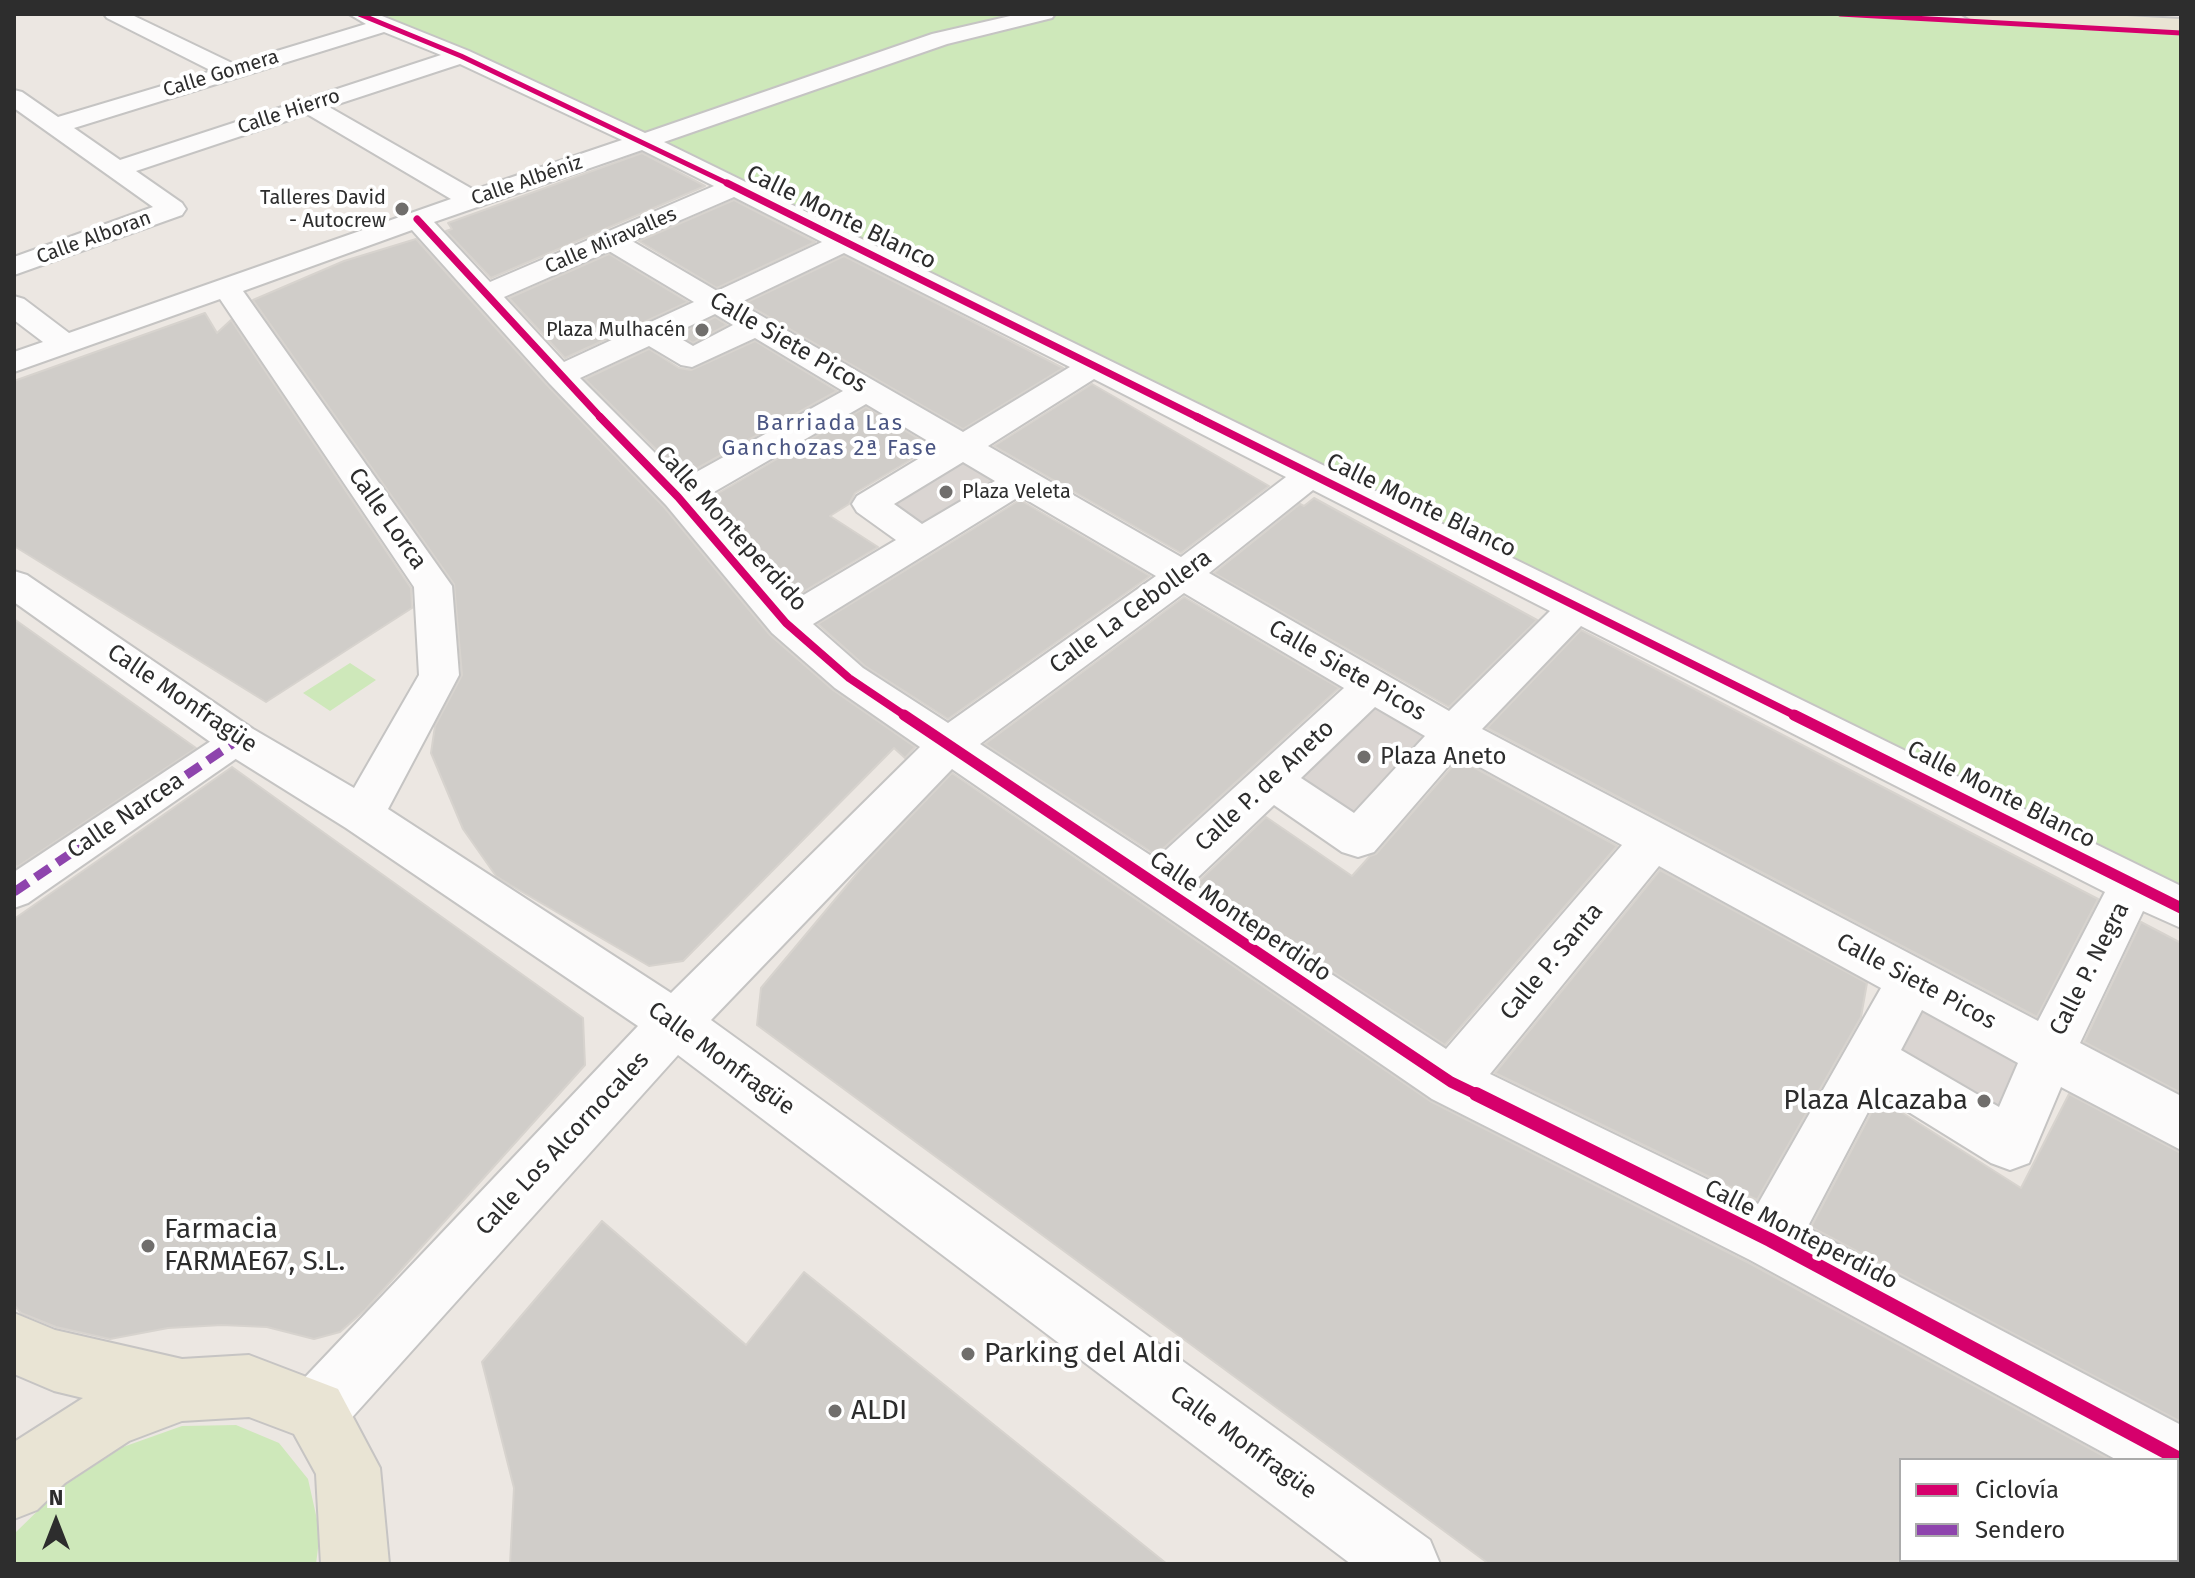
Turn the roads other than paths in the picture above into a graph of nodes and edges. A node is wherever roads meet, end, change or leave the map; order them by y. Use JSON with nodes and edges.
{"nodes":[{"id":1,"x":114,"y":14,"type":"edge"},
{"id":2,"x":359,"y":14,"type":"edge"},
{"id":3,"x":1045,"y":14,"type":"edge"},
{"id":4,"x":1972,"y":14,"type":"edge"},
{"id":5,"x":2138,"y":14,"type":"edge"},
{"id":6,"x":2181,"y":15,"type":"edge"},
{"id":7,"x":385,"y":25,"type":"junction"},
{"id":8,"x":2181,"y":25,"type":"edge"},
{"id":9,"x":461,"y":56,"type":"junction"},
{"id":10,"x":231,"y":71,"type":"junction"},
{"id":11,"x":14,"y":97,"type":"edge"},
{"id":12,"x":308,"y":105,"type":"junction"},
{"id":13,"x":58,"y":125,"type":"junction"},
{"id":14,"x":643,"y":141,"type":"junction"},
{"id":15,"x":118,"y":169,"type":"junction"},
{"id":16,"x":734,"y":187,"type":"junction"},
{"id":17,"x":472,"y":200,"type":"junction"},
{"id":18,"x":417,"y":219,"type":"junction"},
{"id":19,"x":611,"y":241,"type":"junction"},
{"id":20,"x":844,"y":242,"type":"junction"},
{"id":21,"x":14,"y":267,"type":"edge"},
{"id":22,"x":226,"y":287,"type":"junction"},
{"id":23,"x":487,"y":294,"type":"junction"},
{"id":24,"x":716,"y":301,"type":"junction"},
{"id":25,"x":14,"y":305,"type":"edge"},
{"id":26,"x":755,"y":326,"type":"junction"},
{"id":27,"x":650,"y":334,"type":"junction"},
{"id":28,"x":65,"y":345,"type":"junction"},
{"id":29,"x":14,"y":363,"type":"edge"},
{"id":30,"x":1094,"y":366,"type":"junction"},
{"id":31,"x":560,"y":376,"type":"junction"},
{"id":32,"x":868,"y":390,"type":"junction"},
{"id":33,"x":966,"y":446,"type":"junction"},
{"id":34,"x":1310,"y":475,"type":"junction"},
{"id":35,"x":1021,"y":480,"type":"junction"},
{"id":36,"x":678,"y":497,"type":"junction"},
{"id":37,"x":923,"y":542,"type":"junction"},
{"id":38,"x":1183,"y":575,"type":"junction"},
{"id":39,"x":14,"y":584,"type":"edge"},
{"id":40,"x":1579,"y":605,"type":"junction"},
{"id":41,"x":786,"y":623,"type":"junction"},
{"id":42,"x":1372,"y":686,"type":"junction"},
{"id":43,"x":1453,"y":733,"type":"junction"},
{"id":44,"x":238,"y":740,"type":"junction"},
{"id":45,"x":949,"y":745,"type":"junction"},
{"id":46,"x":1272,"y":781,"type":"junction"},
{"id":47,"x":362,"y":815,"type":"junction"},
{"id":48,"x":1653,"y":841,"type":"junction"},
{"id":49,"x":2133,"y":884,"type":"junction"},
{"id":50,"x":1158,"y":886,"type":"junction"},
{"id":51,"x":14,"y":892,"type":"edge"},
{"id":52,"x":2181,"y":908,"type":"edge"},
{"id":53,"x":1912,"y":980,"type":"junction"},
{"id":54,"x":675,"y":1023,"type":"junction"},
{"id":55,"x":2048,"y":1054,"type":"junction"},
{"id":56,"x":1869,"y":1059,"type":"junction"},
{"id":57,"x":1451,"y":1082,"type":"junction"},
{"id":58,"x":2181,"y":1124,"type":"edge"},
{"id":59,"x":1770,"y":1240,"type":"junction"},
{"id":60,"x":14,"y":1343,"type":"edge"},
{"id":61,"x":182,"y":1390,"type":"junction"},
{"id":62,"x":316,"y":1411,"type":"junction"},
{"id":63,"x":2177,"y":1458,"type":"edge"},
{"id":64,"x":14,"y":1487,"type":"edge"},
{"id":65,"x":355,"y":1564,"type":"edge"},
{"id":66,"x":1406,"y":1564,"type":"edge"}],
"edges":[{"from":1,"to":10,"type":"street"},
{"from":2,"to":7,"type":"street","name":"Calle Monte Blanco"},
{"from":3,"to":14,"type":"street","name":"Calle Albéniz"},
{"from":4,"to":8,"type":"main road"},
{"from":5,"to":6,"type":"main road"},
{"from":7,"to":9,"type":"street","name":"Calle Monte Blanco"},
{"from":7,"to":10,"type":"street","name":"Calle Gomera"},
{"from":9,"to":12,"type":"street","name":"Calle Hierro"},
{"from":9,"to":14,"type":"street","name":"Calle Monte Blanco"},
{"from":10,"to":13,"type":"street","name":"Calle Gomera"},
{"from":11,"to":13,"type":"street"},
{"from":12,"to":15,"type":"street","name":"Calle Hierro"},
{"from":12,"to":17,"type":"street"},
{"from":13,"to":15,"type":"street"},
{"from":14,"to":16,"type":"street","name":"Calle Monte Blanco"},
{"from":14,"to":17,"type":"street","name":"Calle Albéniz"},
{"from":15,"to":21,"type":"street","name":"Calle Alboran"},
{"from":16,"to":19,"type":"street","name":"Calle Miravalles"},
{"from":16,"to":20,"type":"street","name":"Calle Monte Blanco"},
{"from":17,"to":18,"type":"street","name":"Calle Albéniz"},
{"from":18,"to":22,"type":"street","name":"Calle Albéniz"},
{"from":18,"to":23,"type":"street","name":"Calle Monteperdido"},
{"from":19,"to":23,"type":"street","name":"Calle Miravalles"},
{"from":19,"to":24,"type":"street","name":"Calle Siete Picos"},
{"from":20,"to":24,"type":"street"},
{"from":20,"to":30,"type":"street","name":"Calle Monte Blanco"},
{"from":22,"to":28,"type":"street","name":"Calle Albéniz"},
{"from":22,"to":47,"type":"street","name":"Calle Lorca"},
{"from":23,"to":31,"type":"street","name":"Calle Monteperdido"},
{"from":24,"to":26,"type":"street","name":"Calle Siete Picos"},
{"from":24,"to":27,"type":"street"},
{"from":25,"to":28,"type":"street"},
{"from":26,"to":27,"type":"street"},
{"from":26,"to":32,"type":"street","name":"Calle Siete Picos"},
{"from":27,"to":31,"type":"street"},
{"from":28,"to":29,"type":"street","name":"Calle Albéniz"},
{"from":30,"to":33,"type":"street"},
{"from":30,"to":34,"type":"street","name":"Calle Monte Blanco"},
{"from":31,"to":36,"type":"street","name":"Calle Monteperdido"},
{"from":32,"to":33,"type":"street","name":"Calle Siete Picos"},
{"from":32,"to":36,"type":"street"},
{"from":33,"to":35,"type":"street","name":"Calle Siete Picos"},
{"from":33,"to":37,"type":"street"},
{"from":34,"to":38,"type":"street","name":"Calle La Cebollera"},
{"from":34,"to":40,"type":"street","name":"Calle Monte Blanco"},
{"from":35,"to":37,"type":"street"},
{"from":35,"to":38,"type":"street","name":"Calle Siete Picos"},
{"from":36,"to":41,"type":"street","name":"Calle Monteperdido"},
{"from":37,"to":41,"type":"street"},
{"from":38,"to":42,"type":"street","name":"Calle Siete Picos"},
{"from":38,"to":45,"type":"street","name":"Calle La Cebollera"},
{"from":39,"to":44,"type":"street","name":"Calle Monfragüe"},
{"from":40,"to":43,"type":"street"},
{"from":40,"to":49,"type":"street","name":"Calle Monte Blanco"},
{"from":41,"to":45,"type":"street","name":"Calle Monteperdido"},
{"from":42,"to":43,"type":"street","name":"Calle Siete Picos"},
{"from":42,"to":46,"type":"street","name":"Calle P. de Aneto"},
{"from":43,"to":46,"type":"street"},
{"from":43,"to":48,"type":"street","name":"Calle Siete Picos"},
{"from":44,"to":47,"type":"street","name":"Calle Monfragüe"},
{"from":44,"to":51,"type":"street","name":"Calle Narcea"},
{"from":45,"to":50,"type":"street","name":"Calle Monteperdido"},
{"from":45,"to":54,"type":"street","name":"Calle Los Alcornocales"},
{"from":46,"to":50,"type":"street","name":"Calle P. de Aneto"},
{"from":47,"to":54,"type":"street","name":"Calle Monfragüe"},
{"from":48,"to":53,"type":"street","name":"Calle Siete Picos"},
{"from":48,"to":57,"type":"street","name":"Calle P. Santa"},
{"from":49,"to":52,"type":"street","name":"Calle Monte Blanco"},
{"from":49,"to":55,"type":"street","name":"Calle P. Negra"},
{"from":50,"to":57,"type":"street","name":"Calle Monteperdido"},
{"from":53,"to":55,"type":"street","name":"Calle Siete Picos"},
{"from":53,"to":56,"type":"street"},
{"from":54,"to":62,"type":"street","name":"Calle Los Alcornocales"},
{"from":54,"to":66,"type":"street","name":"Calle Monfragüe"},
{"from":55,"to":56,"type":"street"},
{"from":55,"to":58,"type":"street","name":"Calle Siete Picos"},
{"from":56,"to":59,"type":"street"},
{"from":57,"to":59,"type":"street","name":"Calle Monteperdido"},
{"from":59,"to":63,"type":"street","name":"Calle Monteperdido"},
{"from":60,"to":61,"type":"main road"},
{"from":61,"to":62,"type":"main road"},
{"from":61,"to":64,"type":"main road"},
{"from":62,"to":65,"type":"main road"}]}
